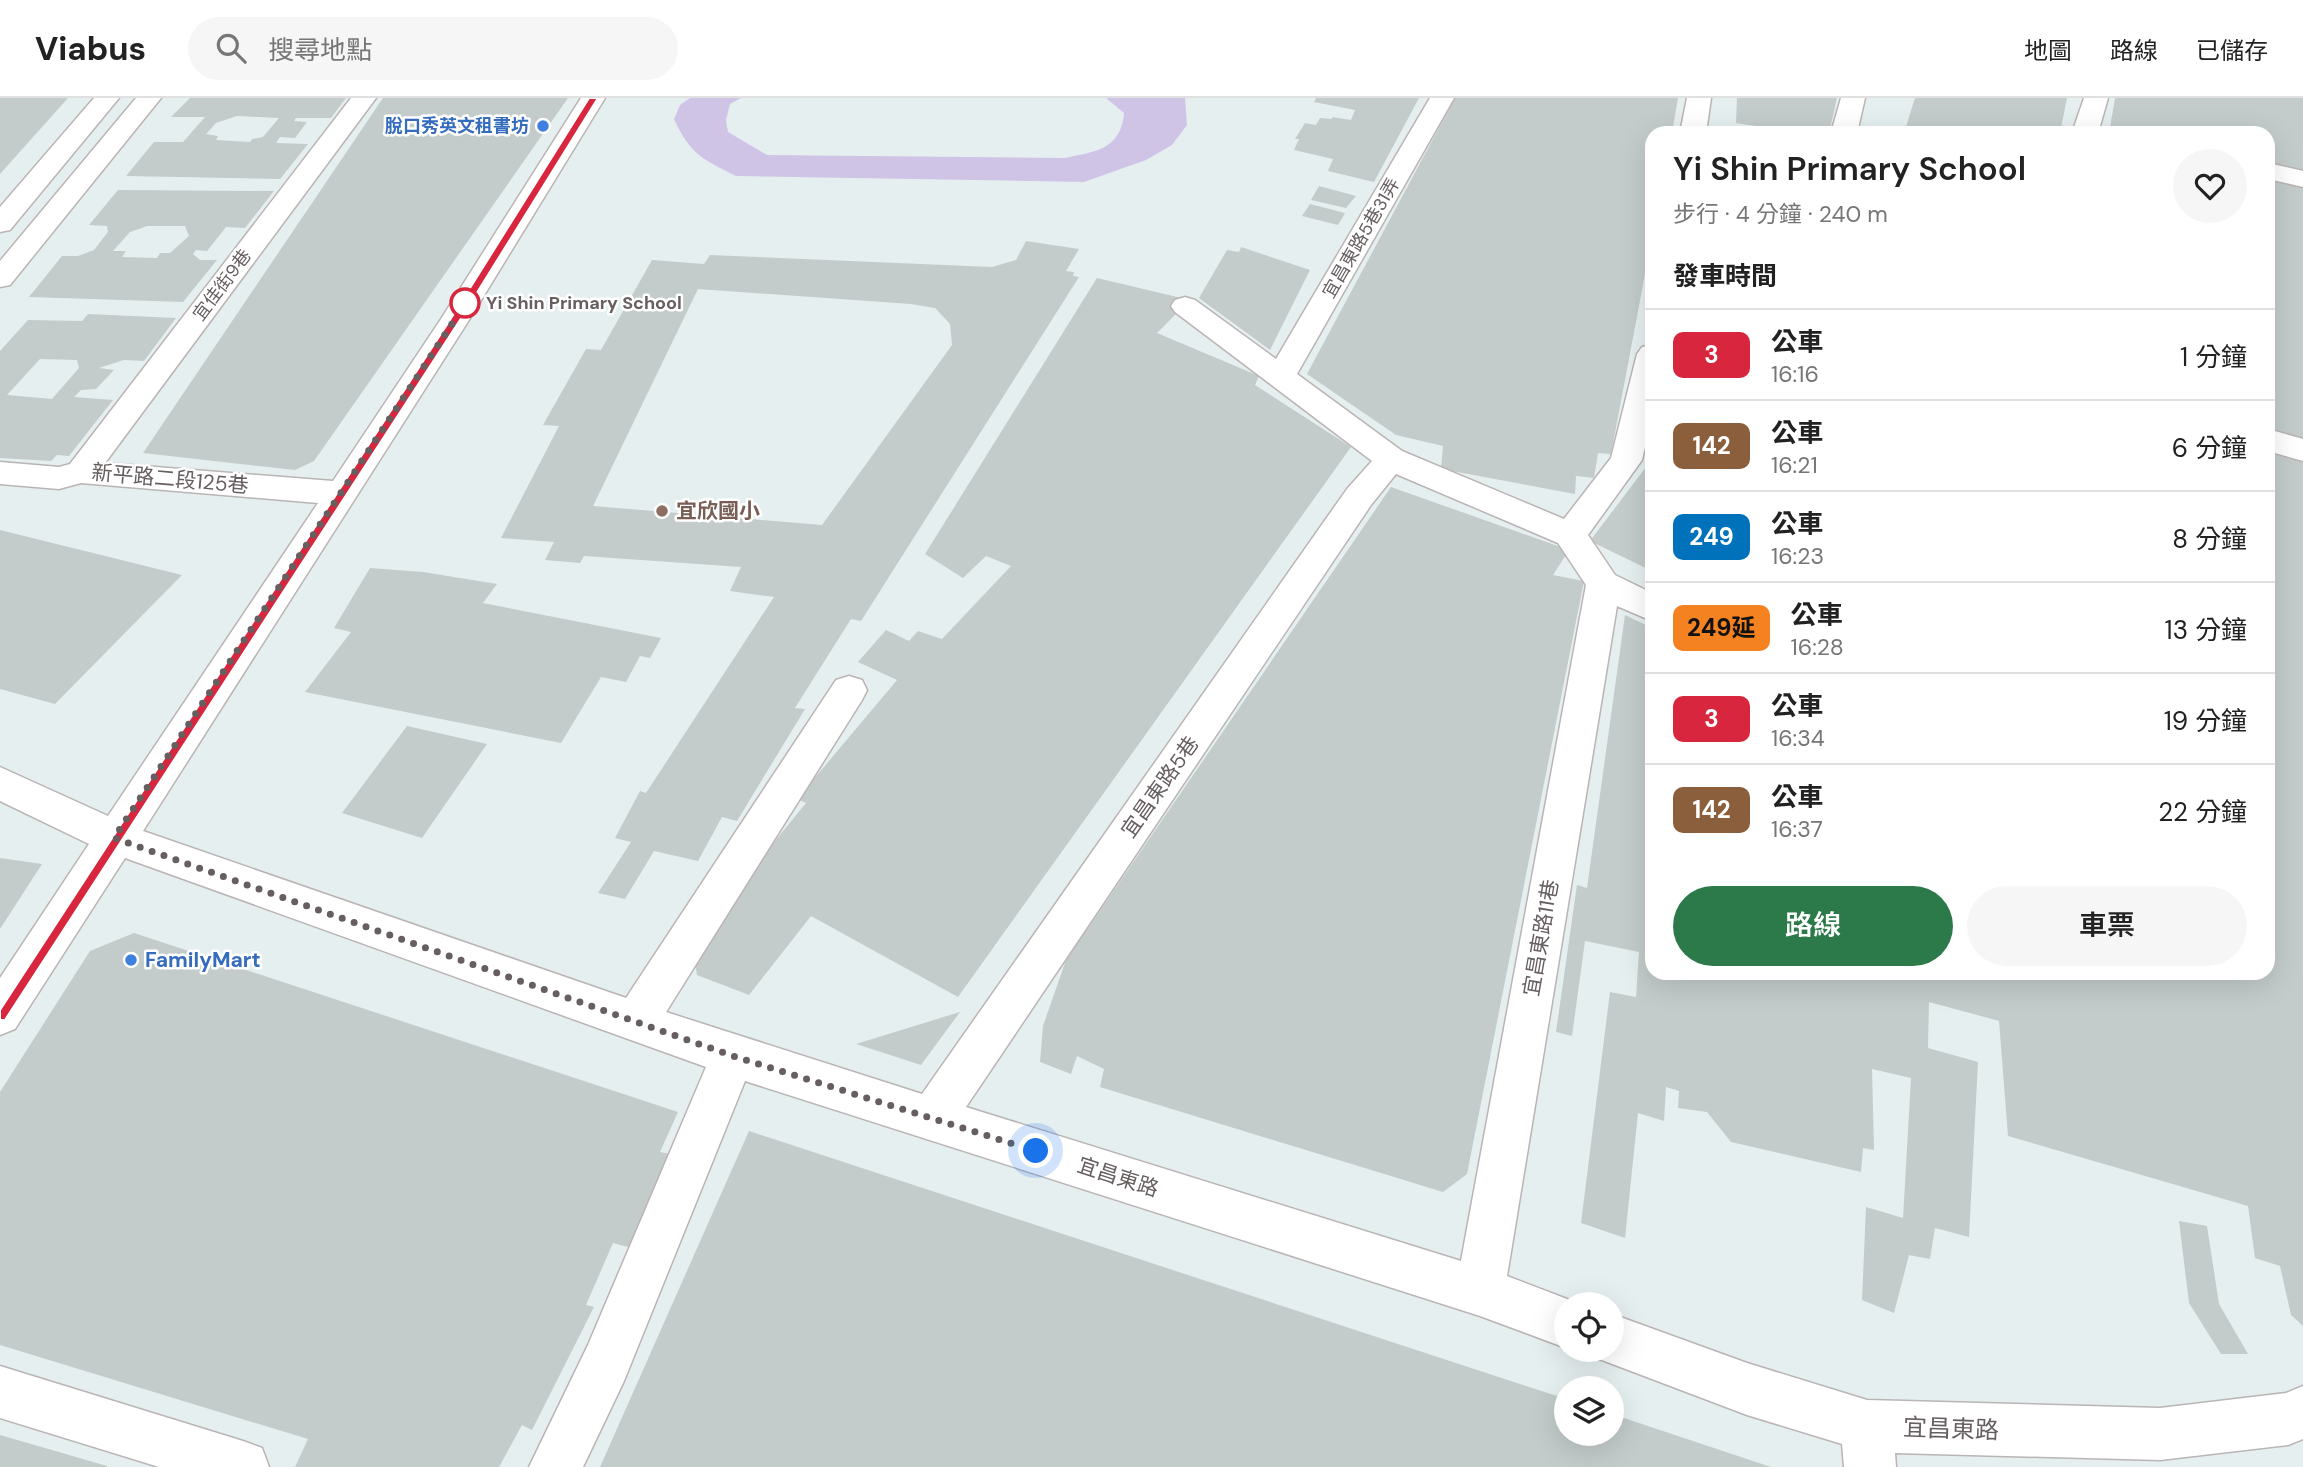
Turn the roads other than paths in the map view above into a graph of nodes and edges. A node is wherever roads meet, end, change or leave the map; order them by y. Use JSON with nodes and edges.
{"nodes":[{"id":1,"x":107,"y":98,"type":"edge"},
{"id":2,"x":149,"y":98,"type":"edge"},
{"id":3,"x":364,"y":98,"type":"edge"},
{"id":4,"x":593,"y":98,"type":"edge"},
{"id":5,"x":1442,"y":98,"type":"edge"},
{"id":6,"x":1699,"y":98,"type":"edge"},
{"id":7,"x":1853,"y":98,"type":"edge"},
{"id":8,"x":2096,"y":98,"type":"edge"},
{"id":9,"x":1694,"y":126,"type":"edge"},
{"id":10,"x":1846,"y":126,"type":"edge"},
{"id":11,"x":2093,"y":126,"type":"edge"},
{"id":12,"x":2275,"y":173,"type":"edge"},
{"id":13,"x":2303,"y":180,"type":"edge"},
{"id":14,"x":0,"y":225,"type":"edge"},
{"id":15,"x":0,"y":279,"type":"edge"},
{"id":16,"x":1185,"y":306,"type":"dead end"},
{"id":17,"x":1280,"y":377,"type":"junction"},
{"id":18,"x":1645,"y":383,"type":"edge"},
{"id":19,"x":2275,"y":442,"type":"edge"},
{"id":20,"x":2303,"y":450,"type":"edge"},
{"id":21,"x":1391,"y":459,"type":"junction"},
{"id":22,"x":81,"y":472,"type":"junction"},
{"id":23,"x":0,"y":473,"type":"edge"},
{"id":24,"x":341,"y":494,"type":"junction"},
{"id":25,"x":1570,"y":536,"type":"junction"},
{"id":26,"x":1603,"y":584,"type":"junction"},
{"id":27,"x":1645,"y":605,"type":"edge"},
{"id":28,"x":849,"y":690,"type":"dead end"},
{"id":29,"x":0,"y":783,"type":"edge"},
{"id":30,"x":114,"y":838,"type":"junction"},
{"id":31,"x":0,"y":1015,"type":"edge"},
{"id":32,"x":635,"y":1022,"type":"junction"},
{"id":33,"x":733,"y":1056,"type":"junction"},
{"id":34,"x":932,"y":1118,"type":"junction"},
{"id":35,"x":1480,"y":1291,"type":"junction"},
{"id":36,"x":1554,"y":1319,"type":"edge"},
{"id":37,"x":1624,"y":1343,"type":"edge"},
{"id":38,"x":0,"y":1392,"type":"edge"},
{"id":39,"x":2303,"y":1412,"type":"edge"},
{"id":40,"x":1868,"y":1447,"type":"edge"},
{"id":41,"x":243,"y":1467,"type":"edge"},
{"id":42,"x":555,"y":1467,"type":"edge"}],
"edges":[{"from":1,"to":14,"type":"street"},
{"from":2,"to":15,"type":"street"},
{"from":3,"to":22,"type":"street","name":"宜佳街9巷"},
{"from":4,"to":24,"type":"street"},
{"from":5,"to":17,"type":"street","name":"宜昌東路5巷31弄"},
{"from":6,"to":9,"type":"street"},
{"from":7,"to":10,"type":"street"},
{"from":8,"to":11,"type":"street"},
{"from":12,"to":13,"type":"street"},
{"from":16,"to":17,"type":"street"},
{"from":17,"to":21,"type":"street"},
{"from":18,"to":25,"type":"street"},
{"from":19,"to":20,"type":"street"},
{"from":21,"to":25,"type":"street"},
{"from":21,"to":34,"type":"street","name":"宜昌東路5巷"},
{"from":22,"to":23,"type":"street","name":"新平路二段125巷"},
{"from":22,"to":24,"type":"street","name":"新平路二段125巷"},
{"from":24,"to":30,"type":"street"},
{"from":25,"to":26,"type":"street"},
{"from":26,"to":27,"type":"street"},
{"from":26,"to":35,"type":"street","name":"宜昌東路11巷"},
{"from":28,"to":32,"type":"street"},
{"from":29,"to":30,"type":"street","name":"宜昌東路"},
{"from":30,"to":31,"type":"street"},
{"from":30,"to":32,"type":"street","name":"宜昌東路"},
{"from":32,"to":33,"type":"street","name":"宜昌東路"},
{"from":33,"to":34,"type":"street","name":"宜昌東路"},
{"from":33,"to":42,"type":"street"},
{"from":34,"to":35,"type":"street","name":"宜昌東路"},
{"from":35,"to":36,"type":"street","name":"宜昌東路"},
{"from":37,"to":40,"type":"street","name":"宜昌東路"},
{"from":38,"to":41,"type":"street"},
{"from":39,"to":40,"type":"street","name":"宜昌東路"}]}
